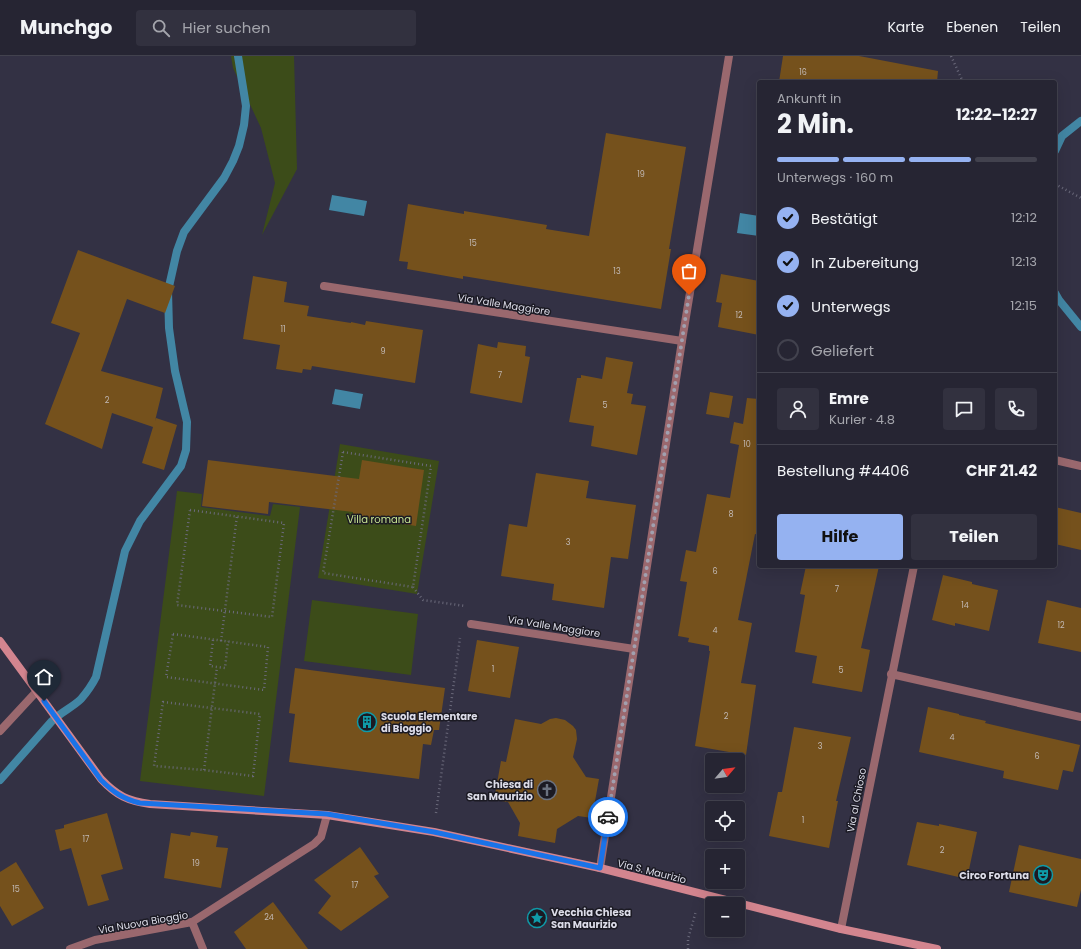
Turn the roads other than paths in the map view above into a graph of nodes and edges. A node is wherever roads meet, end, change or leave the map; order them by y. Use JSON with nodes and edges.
{"nodes":[{"id":1,"x":729,"y":56,"type":"edge"},
{"id":2,"x":324,"y":286,"type":"dead end"},
{"id":3,"x":682,"y":341,"type":"junction"},
{"id":4,"x":1057,"y":460,"type":"edge"},
{"id":5,"x":1081,"y":466,"type":"edge"},
{"id":6,"x":914,"y":568,"type":"edge"},
{"id":7,"x":471,"y":624,"type":"road end"},
{"id":8,"x":0,"y":641,"type":"edge"},
{"id":9,"x":634,"y":649,"type":"junction"},
{"id":10,"x":891,"y":674,"type":"junction"},
{"id":11,"x":37,"y":691,"type":"junction"},
{"id":12,"x":1081,"y":717,"type":"edge"},
{"id":13,"x":0,"y":731,"type":"edge"},
{"id":14,"x":327,"y":814,"type":"junction"},
{"id":15,"x":600,"y":868,"type":"junction"},
{"id":16,"x":192,"y":922,"type":"junction"},
{"id":17,"x":841,"y":929,"type":"junction"},
{"id":18,"x":70,"y":949,"type":"edge"},
{"id":19,"x":203,"y":949,"type":"edge"},
{"id":20,"x":937,"y":949,"type":"edge"}],
"edges":[{"from":1,"to":3,"type":"street"},
{"from":2,"to":3,"type":"street","name":"Via Valle Maggiore"},
{"from":3,"to":9,"type":"street"},
{"from":4,"to":5,"type":"street"},
{"from":6,"to":10,"type":"street","name":"Via al Chioso"},
{"from":7,"to":9,"type":"street","name":"Via Valle Maggiore"},
{"from":8,"to":11,"type":"street","name":"Via S. Maurizio"},
{"from":9,"to":15,"type":"street"},
{"from":10,"to":12,"type":"street"},
{"from":10,"to":17,"type":"street","name":"Via al Chioso"},
{"from":11,"to":13,"type":"street"},
{"from":11,"to":14,"type":"street","name":"Via S. Maurizio"},
{"from":14,"to":15,"type":"street","name":"Via S. Maurizio"},
{"from":14,"to":16,"type":"street"},
{"from":15,"to":17,"type":"street","name":"Via S. Maurizio"},
{"from":16,"to":18,"type":"street","name":"Via Nuova Bioggio"},
{"from":16,"to":19,"type":"street","name":"Via Nuova Bioggio"},
{"from":17,"to":20,"type":"street","name":"Via S. Maurizio"}]}
